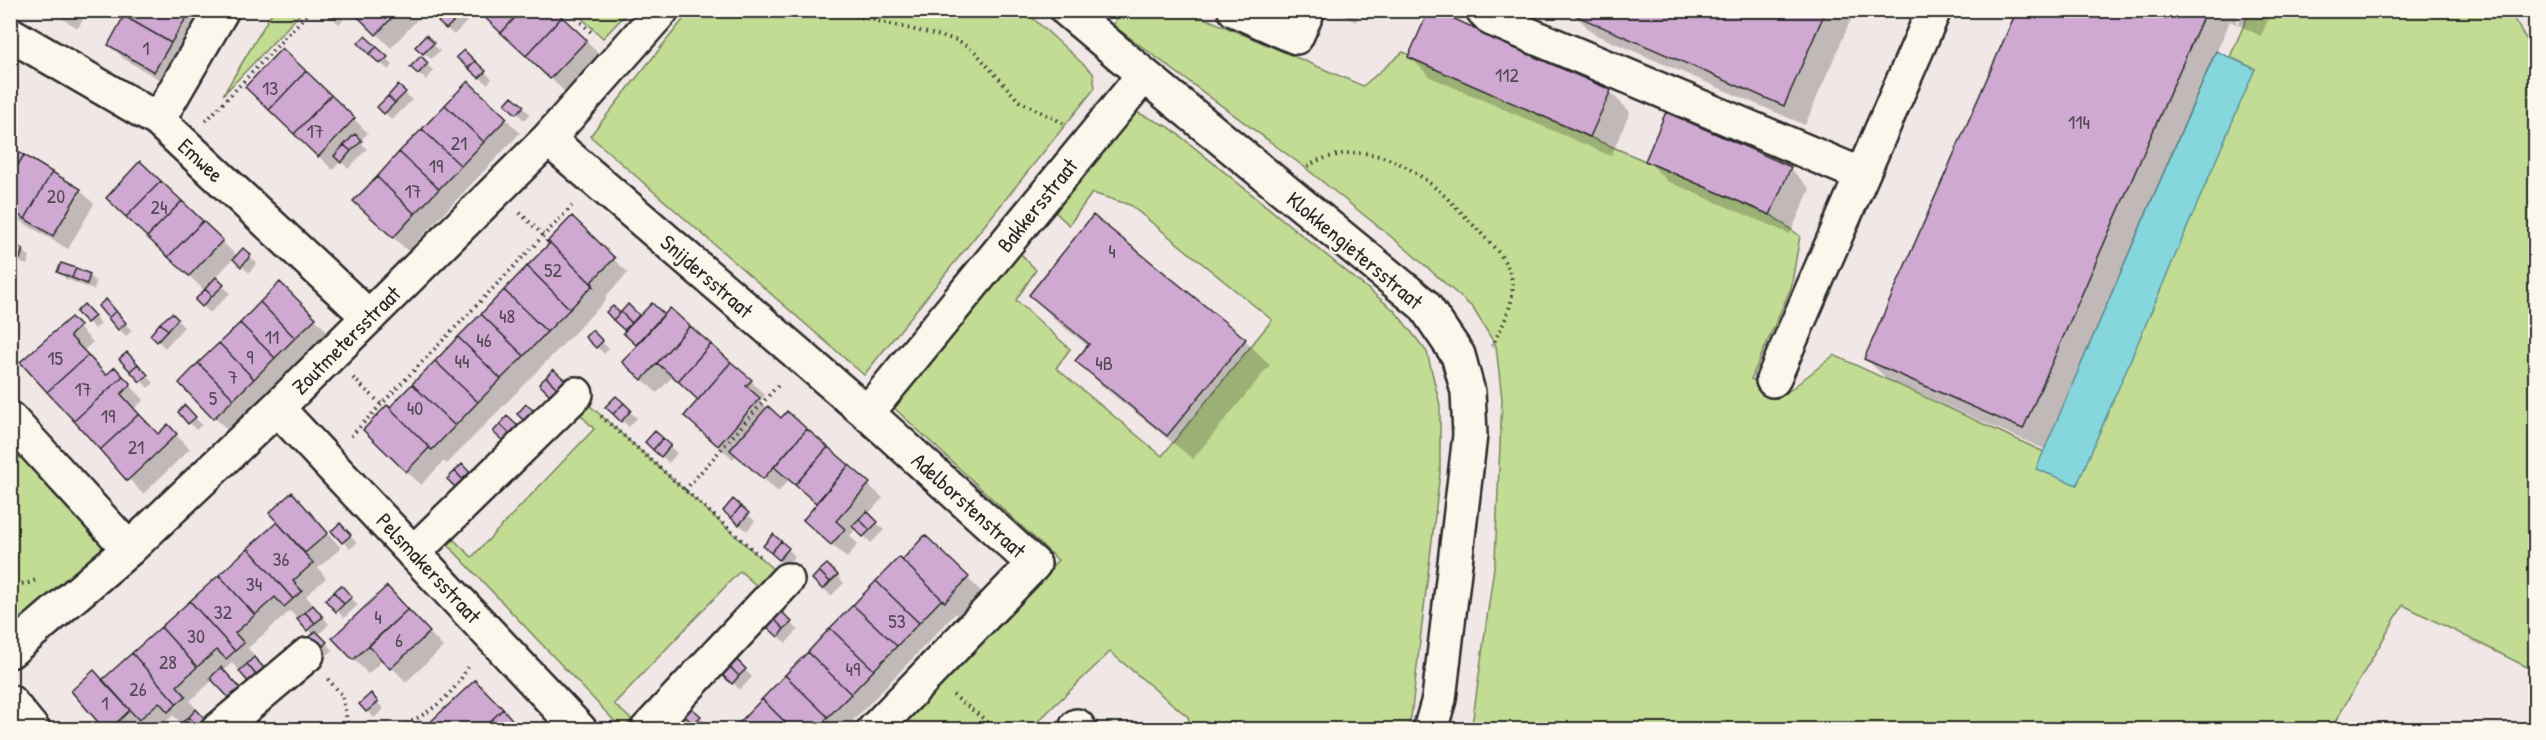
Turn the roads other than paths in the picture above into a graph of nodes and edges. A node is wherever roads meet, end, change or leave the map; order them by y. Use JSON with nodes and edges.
{"nodes":[{"id":1,"x":222,"y":10,"type":"edge"},
{"id":2,"x":663,"y":10,"type":"edge"},
{"id":3,"x":1067,"y":10,"type":"edge"},
{"id":4,"x":1235,"y":10,"type":"edge"},
{"id":5,"x":1308,"y":10,"type":"edge"},
{"id":6,"x":1483,"y":10,"type":"edge"},
{"id":7,"x":1934,"y":10,"type":"edge"},
{"id":8,"x":10,"y":34,"type":"edge"},
{"id":9,"x":1144,"y":75,"type":"junction"},
{"id":10,"x":158,"y":120,"type":"junction"},
{"id":11,"x":548,"y":139,"type":"junction"},
{"id":12,"x":1862,"y":175,"type":"junction"},
{"id":13,"x":369,"y":317,"type":"junction"},
{"id":14,"x":1773,"y":380,"type":"dead end"},
{"id":15,"x":576,"y":394,"type":"road end"},
{"id":16,"x":277,"y":408,"type":"junction"},
{"id":17,"x":867,"y":413,"type":"junction"},
{"id":18,"x":10,"y":419,"type":"edge"},
{"id":19,"x":129,"y":549,"type":"junction"},
{"id":20,"x":413,"y":552,"type":"junction"},
{"id":21,"x":787,"y":580,"type":"road end"},
{"id":22,"x":10,"y":651,"type":"edge"},
{"id":23,"x":308,"y":655,"type":"road end"},
{"id":24,"x":10,"y":702,"type":"edge"},
{"id":25,"x":573,"y":727,"type":"edge"},
{"id":26,"x":33,"y":729,"type":"edge"},
{"id":27,"x":218,"y":729,"type":"edge"},
{"id":28,"x":647,"y":729,"type":"edge"},
{"id":29,"x":874,"y":729,"type":"edge"},
{"id":30,"x":1430,"y":729,"type":"edge"}],
"edges":[{"from":1,"to":10,"type":"street"},
{"from":2,"to":11,"type":"street","name":"Zoutmetersstraat"},
{"from":3,"to":9,"type":"street"},
{"from":4,"to":5,"type":"street"},
{"from":6,"to":12,"type":"street"},
{"from":7,"to":12,"type":"street"},
{"from":8,"to":10,"type":"street","name":"Emwee"},
{"from":9,"to":17,"type":"street","name":"Bakkersstraat"},
{"from":9,"to":30,"type":"street","name":"Klokkengietersstraat"},
{"from":10,"to":13,"type":"street","name":"Emwee"},
{"from":11,"to":13,"type":"street","name":"Zoutmetersstraat"},
{"from":11,"to":17,"type":"street","name":"Snijdersstraat"},
{"from":12,"to":14,"type":"street"},
{"from":13,"to":16,"type":"street","name":"Zoutmetersstraat"},
{"from":15,"to":20,"type":"street"},
{"from":16,"to":19,"type":"street","name":"Zoutmetersstraat"},
{"from":16,"to":20,"type":"street","name":"Pelsmakersstraat"},
{"from":17,"to":29,"type":"street","name":"Adelborstenstraat"},
{"from":18,"to":19,"type":"street"},
{"from":19,"to":22,"type":"street","name":"Zoutmetersstraat"},
{"from":20,"to":25,"type":"street","name":"Pelsmakersstraat"},
{"from":21,"to":28,"type":"street"},
{"from":23,"to":27,"type":"street"},
{"from":24,"to":26,"type":"street"}]}
